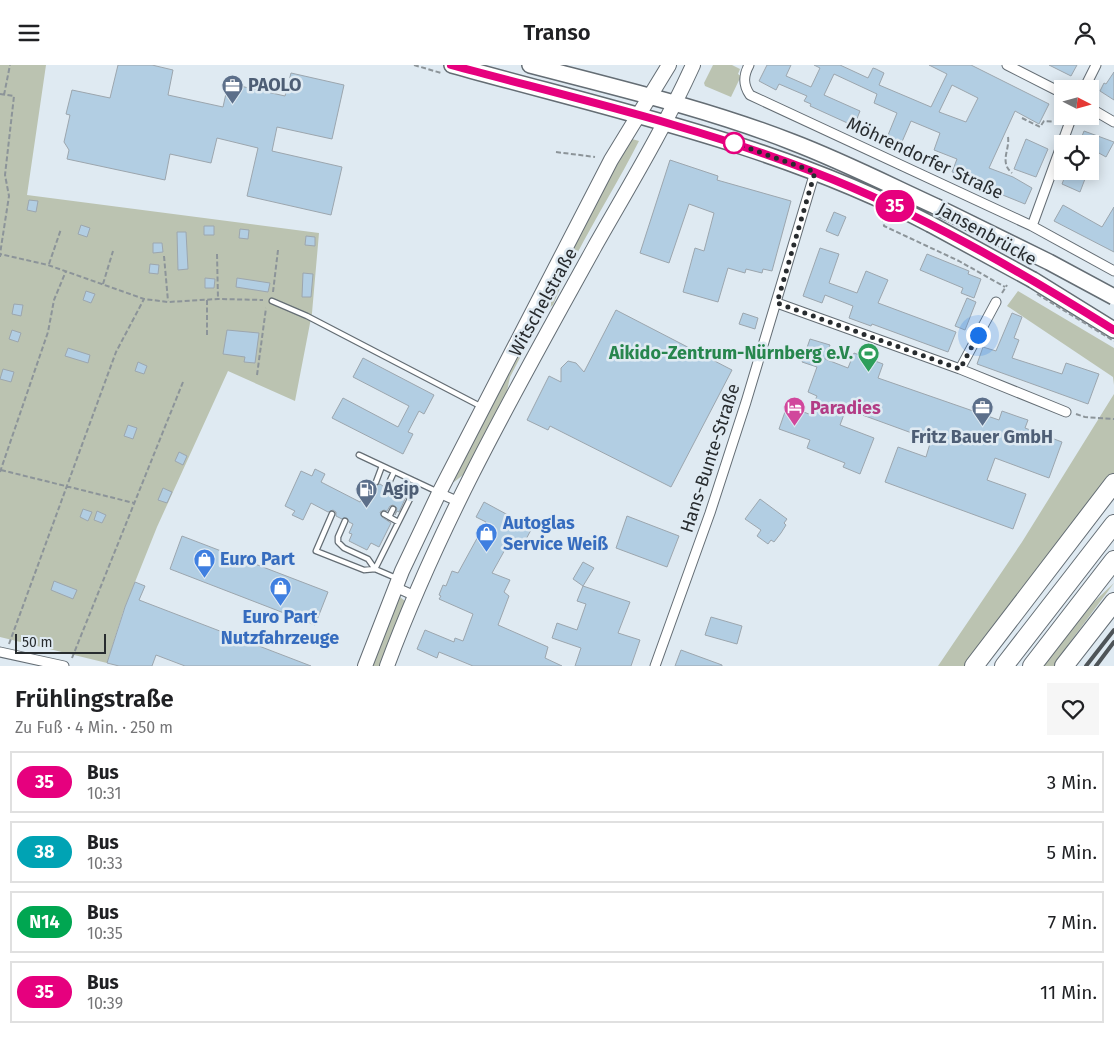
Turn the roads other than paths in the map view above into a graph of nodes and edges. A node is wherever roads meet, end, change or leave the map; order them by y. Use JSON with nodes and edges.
{"nodes":[{"id":1,"x":452,"y":65,"type":"edge"},
{"id":2,"x":530,"y":65,"type":"edge"},
{"id":3,"x":669,"y":65,"type":"edge"},
{"id":4,"x":693,"y":65,"type":"edge"},
{"id":5,"x":749,"y":65,"type":"edge"},
{"id":6,"x":1007,"y":65,"type":"edge"},
{"id":7,"x":1096,"y":65,"type":"edge"},
{"id":8,"x":1088,"y":80,"type":"edge"},
{"id":9,"x":1054,"y":89,"type":"edge"},
{"id":10,"x":650,"y":96,"type":"junction"},
{"id":11,"x":676,"y":104,"type":"junction"},
{"id":12,"x":1099,"y":113,"type":"edge"},
{"id":13,"x":637,"y":115,"type":"junction"},
{"id":14,"x":1114,"y":122,"type":"edge"},
{"id":15,"x":665,"y":123,"type":"junction"},
{"id":16,"x":1068,"y":125,"type":"edge"},
{"id":17,"x":815,"y":172,"type":"junction"},
{"id":18,"x":1032,"y":225,"type":"junction"},
{"id":19,"x":1114,"y":271,"type":"edge"},
{"id":20,"x":1114,"y":297,"type":"edge"},
{"id":21,"x":272,"y":301,"type":"road end"},
{"id":22,"x":996,"y":302,"type":"dead end"},
{"id":23,"x":777,"y":303,"type":"junction"},
{"id":24,"x":532,"y":312,"type":"junction"},
{"id":25,"x":552,"y":323,"type":"junction"},
{"id":26,"x":1114,"y":330,"type":"edge"},
{"id":27,"x":960,"y":369,"type":"junction"},
{"id":28,"x":483,"y":407,"type":"junction"},
{"id":29,"x":1066,"y":411,"type":"road end"},
{"id":30,"x":359,"y":455,"type":"dead end"},
{"id":31,"x":382,"y":466,"type":"junction"},
{"id":32,"x":394,"y":472,"type":"junction"},
{"id":33,"x":408,"y":478,"type":"junction"},
{"id":34,"x":376,"y":482,"type":"dead end"},
{"id":35,"x":418,"y":483,"type":"junction"},
{"id":36,"x":1114,"y":483,"type":"edge"},
{"id":37,"x":387,"y":487,"type":"dead end"},
{"id":38,"x":439,"y":493,"type":"junction"},
{"id":39,"x":400,"y":494,"type":"dead end"},
{"id":40,"x":459,"y":502,"type":"junction"},
{"id":41,"x":393,"y":509,"type":"dead end"},
{"id":42,"x":332,"y":514,"type":"dead end"},
{"id":43,"x":345,"y":521,"type":"dead end"},
{"id":44,"x":398,"y":522,"type":"junction"},
{"id":45,"x":1114,"y":524,"type":"edge"},
{"id":46,"x":1114,"y":560,"type":"edge"},
{"id":47,"x":376,"y":569,"type":"junction"},
{"id":48,"x":397,"y":583,"type":"junction"},
{"id":49,"x":415,"y":596,"type":"junction"},
{"id":50,"x":1114,"y":601,"type":"edge"},
{"id":51,"x":3,"y":652,"type":"edge"},
{"id":52,"x":64,"y":666,"type":"edge"},
{"id":53,"x":365,"y":666,"type":"edge"},
{"id":54,"x":387,"y":666,"type":"edge"},
{"id":55,"x":655,"y":666,"type":"edge"},
{"id":56,"x":974,"y":666,"type":"edge"},
{"id":57,"x":1004,"y":666,"type":"edge"},
{"id":58,"x":1032,"y":666,"type":"edge"},
{"id":59,"x":1064,"y":666,"type":"edge"}],
"edges":[{"from":1,"to":13,"type":"main road","name":"Jansenbrücke"},
{"from":2,"to":10,"type":"main road","name":"Jansenbrücke"},
{"from":3,"to":10,"type":"street","name":"Witschelstraße"},
{"from":4,"to":11,"type":"street","name":"Witschelstraße"},
{"from":5,"to":18,"type":"street","name":"Möhrendorfer Straße"},
{"from":6,"to":9,"type":"street"},
{"from":7,"to":8,"type":"street"},
{"from":10,"to":11,"type":"main road","name":"Jansenbrücke"},
{"from":10,"to":13,"type":"street","name":"Witschelstraße"},
{"from":11,"to":15,"type":"street","name":"Witschelstraße"},
{"from":11,"to":20,"type":"main road","name":"Jansenbrücke","bridge":true},
{"from":12,"to":14,"type":"street"},
{"from":13,"to":15,"type":"main road","name":"Jansenbrücke"},
{"from":13,"to":24,"type":"street","name":"Witschelstraße"},
{"from":15,"to":17,"type":"main road","name":"Jansenbrücke"},
{"from":15,"to":25,"type":"street","name":"Witschelstraße"},
{"from":16,"to":18,"type":"street"},
{"from":17,"to":23,"type":"street","name":"Hans-Bunte-Straße"},
{"from":17,"to":26,"type":"main road","name":"Jansenbrücke","bridge":true},
{"from":18,"to":19,"type":"street","name":"Möhrendorfer Straße"},
{"from":21,"to":28,"type":"lane"},
{"from":22,"to":27,"type":"street"},
{"from":23,"to":27,"type":"street"},
{"from":23,"to":55,"type":"street","name":"Hans-Bunte-Straße"},
{"from":24,"to":25,"type":"street"},
{"from":24,"to":28,"type":"street","name":"Witschelstraße"},
{"from":25,"to":40,"type":"street","name":"Witschelstraße"},
{"from":27,"to":29,"type":"street"},
{"from":28,"to":38,"type":"street","name":"Witschelstraße"},
{"from":30,"to":31,"type":"lane"},
{"from":31,"to":32,"type":"lane"},
{"from":31,"to":34,"type":"lane"},
{"from":32,"to":33,"type":"lane"},
{"from":32,"to":37,"type":"lane"},
{"from":33,"to":35,"type":"lane"},
{"from":33,"to":39,"type":"lane"},
{"from":35,"to":38,"type":"lane"},
{"from":35,"to":44,"type":"lane"},
{"from":36,"to":56,"type":"highway"},
{"from":38,"to":40,"type":"street"},
{"from":38,"to":48,"type":"street","name":"Witschelstraße"},
{"from":40,"to":49,"type":"street","name":"Witschelstraße"},
{"from":41,"to":44,"type":"lane"},
{"from":42,"to":47,"type":"lane"},
{"from":43,"to":47,"type":"lane"},
{"from":44,"to":47,"type":"lane"},
{"from":45,"to":57,"type":"highway"},
{"from":46,"to":58,"type":"highway"},
{"from":47,"to":48,"type":"lane"},
{"from":48,"to":49,"type":"street"},
{"from":48,"to":53,"type":"street","name":"Witschelstraße"},
{"from":49,"to":54,"type":"street","name":"Witschelstraße"},
{"from":50,"to":59,"type":"highway"},
{"from":51,"to":52,"type":"street"}]}
